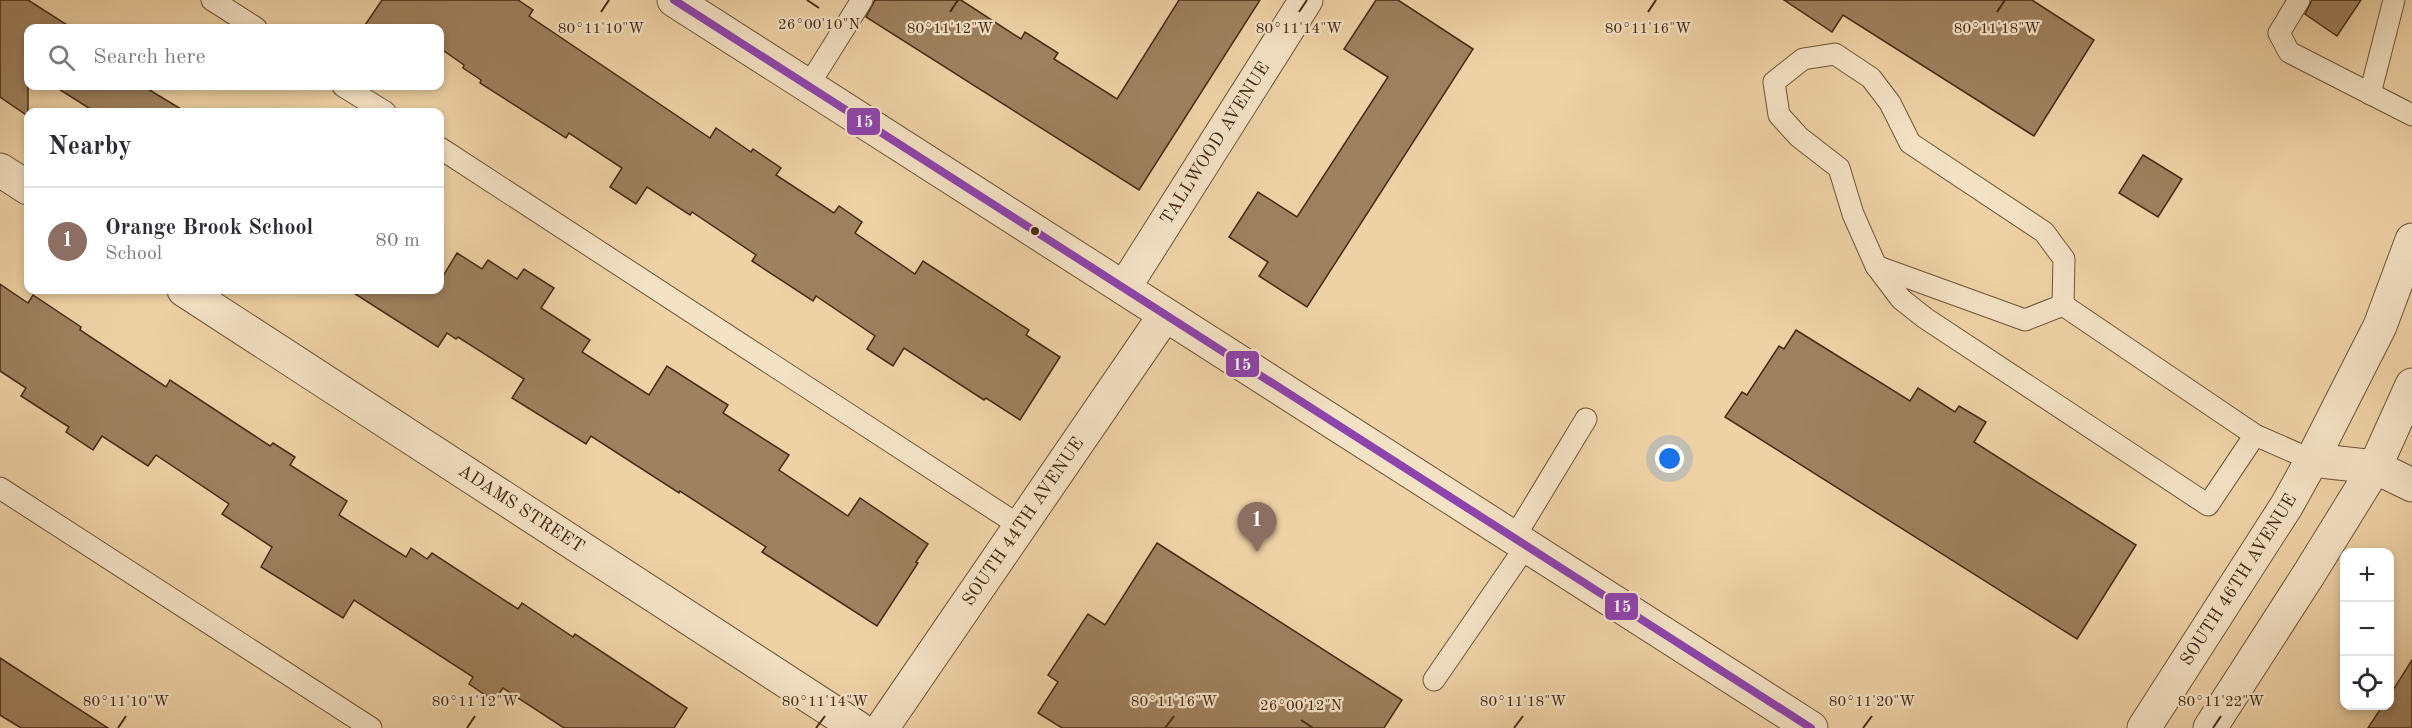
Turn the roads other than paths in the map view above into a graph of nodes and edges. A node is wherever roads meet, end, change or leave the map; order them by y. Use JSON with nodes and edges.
{"nodes":[{"id":1,"x":212,"y":0,"type":"edge"},
{"id":2,"x":862,"y":0,"type":"edge"},
{"id":3,"x":1306,"y":0,"type":"edge"},
{"id":4,"x":2299,"y":0,"type":"edge"},
{"id":5,"x":2394,"y":0,"type":"edge"},
{"id":6,"x":695,"y":6,"type":"edge"},
{"id":7,"x":250,"y":24,"type":"edge"},
{"id":8,"x":808,"y":86,"type":"junction"},
{"id":9,"x":349,"y":90,"type":"edge"},
{"id":10,"x":2370,"y":94,"type":"junction"},
{"id":11,"x":379,"y":108,"type":"edge"},
{"id":12,"x":2412,"y":115,"type":"edge"},
{"id":13,"x":444,"y":151,"type":"edge"},
{"id":14,"x":0,"y":170,"type":"edge"},
{"id":15,"x":24,"y":185,"type":"edge"},
{"id":16,"x":2412,"y":240,"type":"edge"},
{"id":17,"x":1876,"y":266,"type":"junction"},
{"id":18,"x":1124,"y":288,"type":"junction"},
{"id":19,"x":190,"y":294,"type":"edge"},
{"id":20,"x":2064,"y":305,"type":"junction"},
{"id":21,"x":1165,"y":315,"type":"junction"},
{"id":22,"x":2412,"y":385,"type":"edge"},
{"id":23,"x":1586,"y":419,"type":"dead end"},
{"id":24,"x":2255,"y":435,"type":"junction"},
{"id":25,"x":2312,"y":460,"type":"junction"},
{"id":26,"x":2375,"y":467,"type":"junction"},
{"id":27,"x":2412,"y":485,"type":"edge"},
{"id":28,"x":0,"y":488,"type":"edge"},
{"id":29,"x":1020,"y":526,"type":"junction"},
{"id":30,"x":1520,"y":542,"type":"junction"},
{"id":31,"x":1434,"y":680,"type":"dead end"},
{"id":32,"x":371,"y":728,"type":"edge"},
{"id":33,"x":858,"y":728,"type":"edge"},
{"id":34,"x":882,"y":728,"type":"edge"},
{"id":35,"x":1811,"y":728,"type":"edge"},
{"id":36,"x":2144,"y":728,"type":"edge"},
{"id":37,"x":2210,"y":728,"type":"edge"}],
"edges":[{"from":1,"to":7,"type":"lane"},
{"from":2,"to":8,"type":"lane"},
{"from":3,"to":18,"type":"street","name":"TALLWOOD AVENUE"},
{"from":4,"to":10,"type":"lane"},
{"from":5,"to":10,"type":"lane"},
{"from":6,"to":8,"type":"street"},
{"from":8,"to":18,"type":"street"},
{"from":9,"to":11,"type":"lane"},
{"from":10,"to":12,"type":"lane"},
{"from":13,"to":29,"type":"lane"},
{"from":14,"to":15,"type":"street"},
{"from":16,"to":25,"type":"street","name":"SOUTH 46TH AVENUE"},
{"from":17,"to":20,"type":"lane"},
{"from":17,"to":20,"type":"lane"},
{"from":17,"to":24,"type":"lane"},
{"from":18,"to":21,"type":"street"},
{"from":19,"to":33,"type":"street","name":"ADAMS STREET"},
{"from":20,"to":24,"type":"lane"},
{"from":21,"to":29,"type":"street","name":"SOUTH 44TH AVENUE"},
{"from":21,"to":30,"type":"street"},
{"from":22,"to":26,"type":"street"},
{"from":23,"to":30,"type":"lane"},
{"from":24,"to":25,"type":"lane"},
{"from":25,"to":26,"type":"street"},
{"from":25,"to":36,"type":"street","name":"SOUTH 46TH AVENUE"},
{"from":26,"to":27,"type":"street"},
{"from":26,"to":37,"type":"street"},
{"from":28,"to":32,"type":"lane"},
{"from":29,"to":34,"type":"street","name":"SOUTH 44TH AVENUE"},
{"from":30,"to":31,"type":"lane"},
{"from":30,"to":35,"type":"street"}]}
